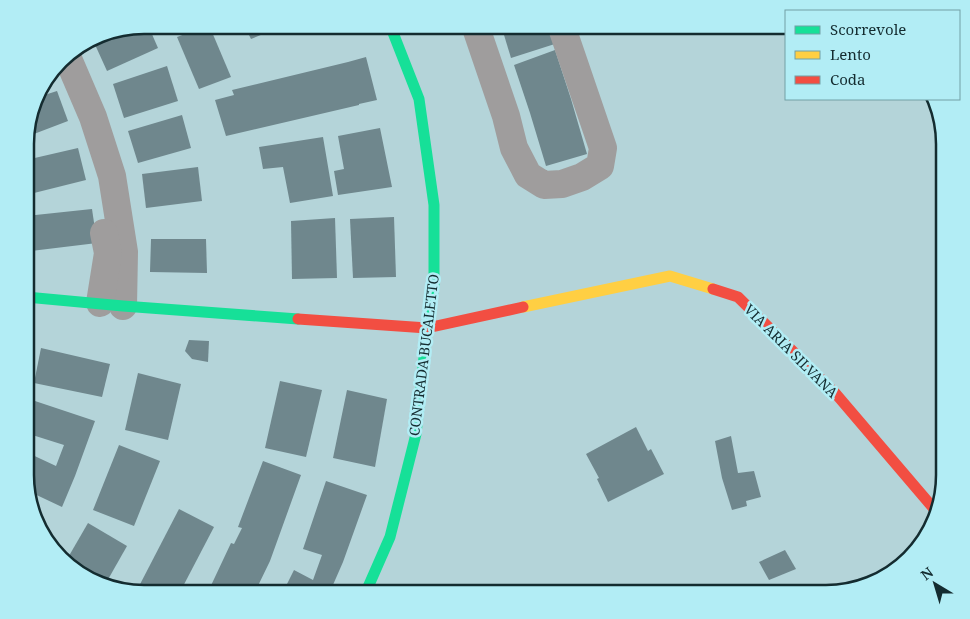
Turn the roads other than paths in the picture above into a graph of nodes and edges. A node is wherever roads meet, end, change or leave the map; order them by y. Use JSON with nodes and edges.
{"nodes":[{"id":1,"x":394,"y":34,"type":"edge"},
{"id":2,"x":478,"y":34,"type":"edge"},
{"id":3,"x":563,"y":34,"type":"edge"},
{"id":4,"x":70,"y":62,"type":"edge"},
{"id":5,"x":57,"y":77,"type":"edge"},
{"id":6,"x":34,"y":298,"type":"edge"},
{"id":7,"x":112,"y":304,"type":"junction"},
{"id":8,"x":427,"y":328,"type":"junction"},
{"id":9,"x":931,"y":505,"type":"edge"},
{"id":10,"x":369,"y":585,"type":"edge"}],
"edges":[{"from":1,"to":8,"type":"street","name":"CONTRADA BUCALETTO"},
{"from":2,"to":3,"type":"street"},
{"from":4,"to":7,"type":"street"},
{"from":5,"to":7,"type":"street"},
{"from":6,"to":7,"type":"street","name":"VIA ARIA SILVANA"},
{"from":7,"to":8,"type":"street","name":"VIA ARIA SILVANA"},
{"from":8,"to":9,"type":"street","name":"VIA ARIA SILVANA"},
{"from":8,"to":10,"type":"street","name":"CONTRADA BUCALETTO"}]}
